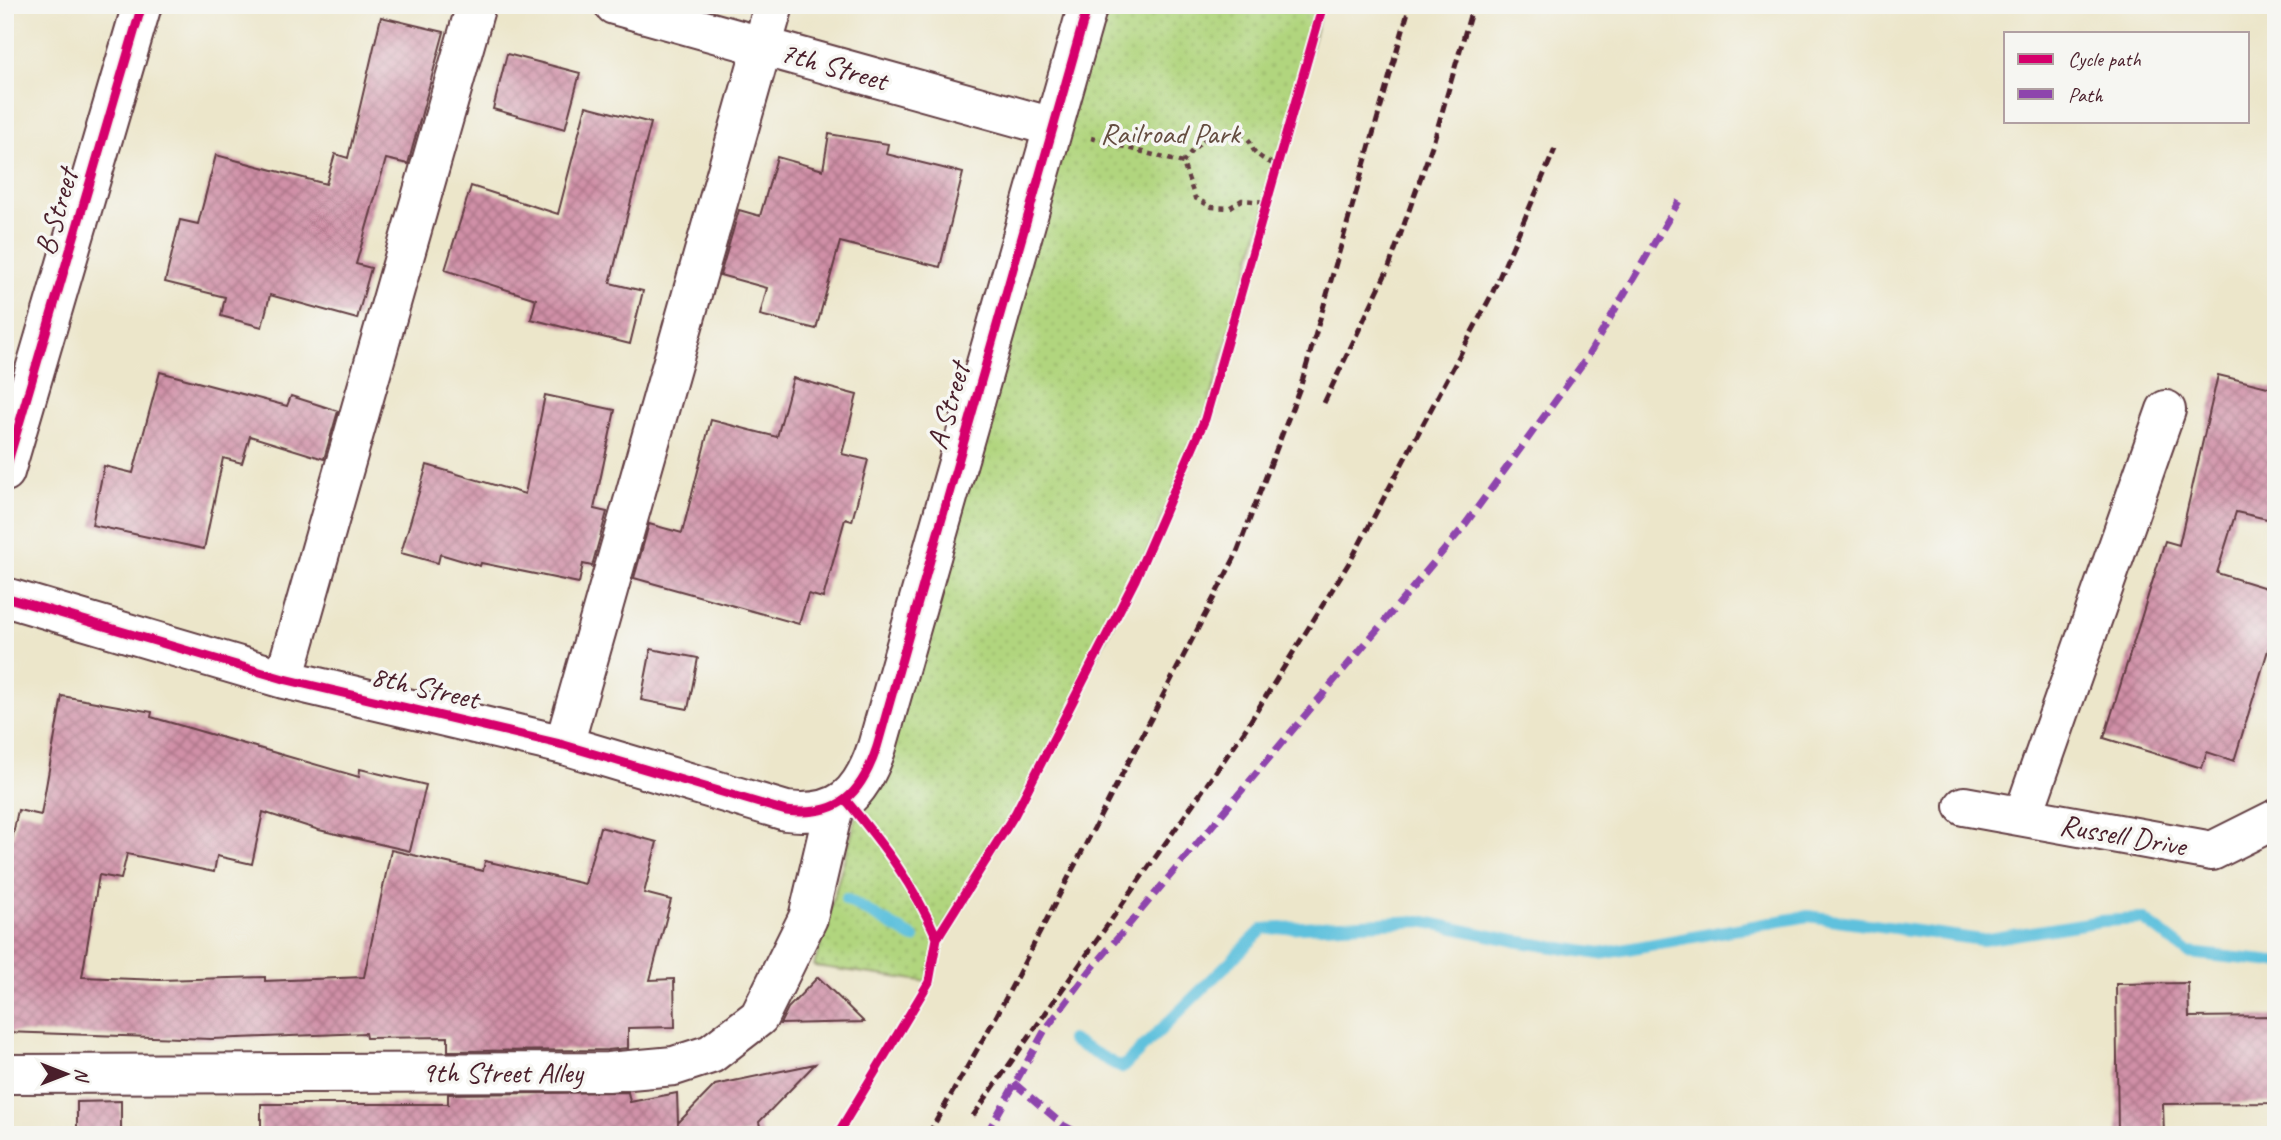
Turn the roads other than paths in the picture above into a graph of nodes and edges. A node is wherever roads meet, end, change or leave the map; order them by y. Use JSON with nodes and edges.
{"nodes":[{"id":1,"x":142,"y":5,"type":"edge"},
{"id":2,"x":476,"y":5,"type":"edge"},
{"id":3,"x":614,"y":5,"type":"edge"},
{"id":4,"x":774,"y":5,"type":"edge"},
{"id":5,"x":1088,"y":5,"type":"edge"},
{"id":6,"x":762,"y":47,"type":"junction"},
{"id":7,"x":1053,"y":127,"type":"junction"},
{"id":8,"x":2166,"y":410,"type":"dead end"},
{"id":9,"x":5,"y":472,"type":"edge"},
{"id":10,"x":5,"y":597,"type":"edge"},
{"id":11,"x":284,"y":679,"type":"junction"},
{"id":12,"x":564,"y":745,"type":"junction"},
{"id":13,"x":1965,"y":806,"type":"dead end"},
{"id":14,"x":834,"y":807,"type":"junction"},
{"id":15,"x":2023,"y":816,"type":"junction"},
{"id":16,"x":2276,"y":820,"type":"edge"},
{"id":17,"x":5,"y":1074,"type":"edge"}],
"edges":[{"from":1,"to":9,"type":"street","name":"B Street"},
{"from":2,"to":11,"type":"street"},
{"from":3,"to":6,"type":"street","name":"7th Street"},
{"from":4,"to":6,"type":"street"},
{"from":5,"to":7,"type":"street","name":"A Street"},
{"from":6,"to":7,"type":"street","name":"7th Street"},
{"from":6,"to":12,"type":"street"},
{"from":7,"to":14,"type":"street","name":"A Street"},
{"from":8,"to":15,"type":"street"},
{"from":10,"to":11,"type":"street","name":"8th Street"},
{"from":11,"to":12,"type":"street","name":"8th Street"},
{"from":12,"to":14,"type":"street","name":"8th Street"},
{"from":13,"to":15,"type":"street","name":"Russell Drive"},
{"from":14,"to":17,"type":"street","name":"9th Street Alley"},
{"from":15,"to":16,"type":"street","name":"Russell Drive"}]}
